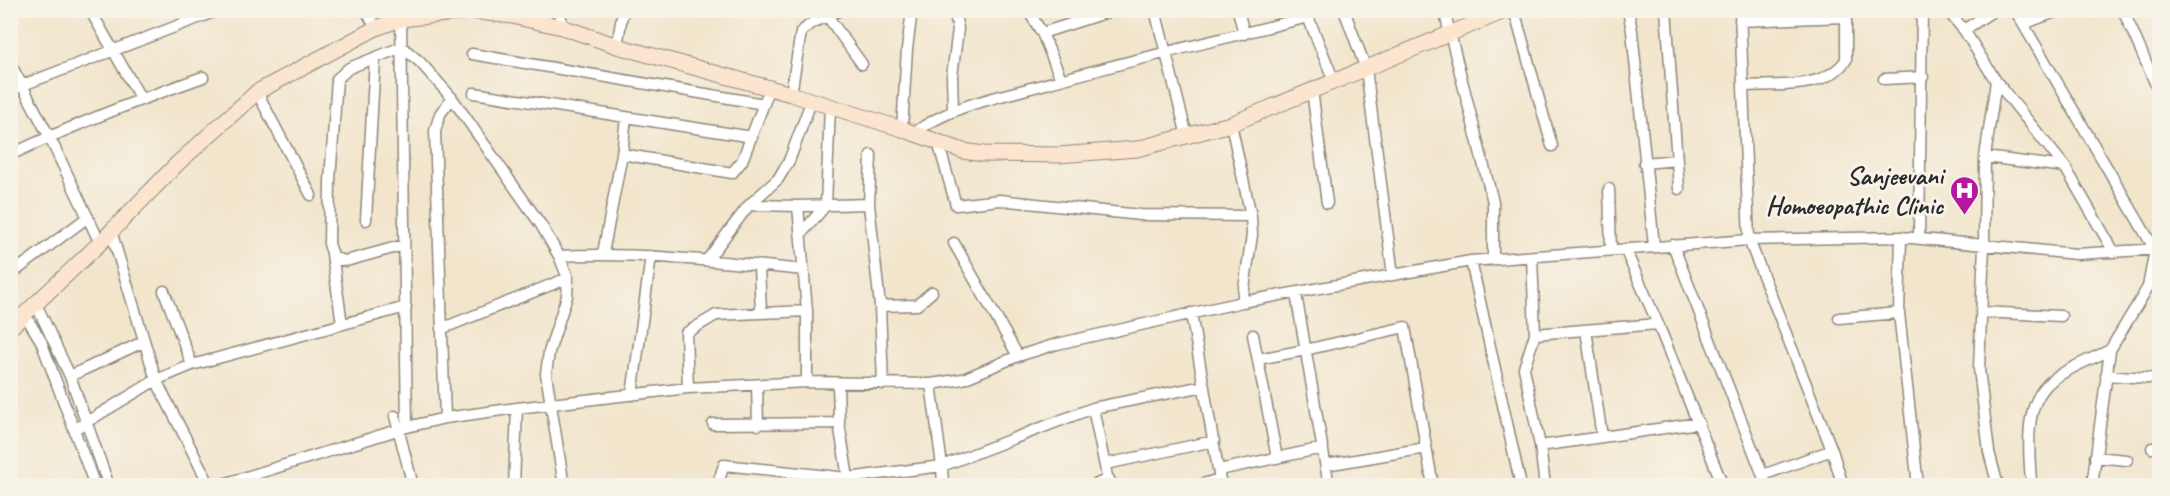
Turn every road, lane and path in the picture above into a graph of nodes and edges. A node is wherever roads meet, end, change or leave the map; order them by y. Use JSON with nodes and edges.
{"nodes":[{"id":1,"x":90,"y":10,"type":"edge"},
{"id":2,"x":219,"y":10,"type":"edge"},
{"id":3,"x":366,"y":10,"type":"edge"},
{"id":4,"x":560,"y":10,"type":"edge"},
{"id":5,"x":623,"y":10,"type":"edge"},
{"id":6,"x":840,"y":10,"type":"edge"},
{"id":7,"x":912,"y":10,"type":"edge"},
{"id":8,"x":954,"y":10,"type":"edge"},
{"id":9,"x":1028,"y":10,"type":"edge"},
{"id":10,"x":1155,"y":10,"type":"edge"},
{"id":11,"x":1238,"y":10,"type":"edge"},
{"id":12,"x":1344,"y":10,"type":"edge"},
{"id":13,"x":1444,"y":10,"type":"edge"},
{"id":14,"x":1507,"y":10,"type":"edge"},
{"id":15,"x":1514,"y":10,"type":"edge"},
{"id":16,"x":1628,"y":10,"type":"edge"},
{"id":17,"x":1666,"y":10,"type":"edge"},
{"id":18,"x":1923,"y":10,"type":"edge"},
{"id":19,"x":1947,"y":10,"type":"edge"},
{"id":20,"x":1994,"y":10,"type":"edge"},
{"id":21,"x":2015,"y":10,"type":"edge"},
{"id":22,"x":2061,"y":10,"type":"edge"},
{"id":23,"x":2123,"y":10,"type":"edge"},
{"id":24,"x":1111,"y":11,"type":"edge"},
{"id":25,"x":201,"y":14,"type":"edge"},
{"id":26,"x":1307,"y":14,"type":"edge"},
{"id":27,"x":1846,"y":14,"type":"edge"},
{"id":28,"x":2039,"y":14,"type":"edge"},
{"id":29,"x":1789,"y":15,"type":"edge"},
{"id":30,"x":1740,"y":16,"type":"edge"},
{"id":31,"x":828,"y":17,"type":"junction"},
{"id":32,"x":401,"y":19,"type":"junction"},
{"id":33,"x":2024,"y":24,"type":"junction"},
{"id":34,"x":562,"y":27,"type":"junction"},
{"id":35,"x":376,"y":28,"type":"junction"},
{"id":36,"x":1964,"y":30,"type":"junction"},
{"id":37,"x":1042,"y":33,"type":"junction"},
{"id":38,"x":1244,"y":33,"type":"junction"},
{"id":39,"x":1450,"y":33,"type":"junction"},
{"id":40,"x":617,"y":46,"type":"junction"},
{"id":41,"x":402,"y":47,"type":"junction"},
{"id":42,"x":114,"y":50,"type":"junction"},
{"id":43,"x":1165,"y":53,"type":"junction"},
{"id":44,"x":472,"y":54,"type":"dead end"},
{"id":45,"x":375,"y":58,"type":"junction"},
{"id":46,"x":10,"y":63,"type":"edge"},
{"id":47,"x":862,"y":64,"type":"dead end"},
{"id":48,"x":1366,"y":69,"type":"junction"},
{"id":49,"x":203,"y":77,"type":"dead end"},
{"id":50,"x":1923,"y":77,"type":"junction"},
{"id":51,"x":1884,"y":79,"type":"dead end"},
{"id":52,"x":1061,"y":80,"type":"junction"},
{"id":53,"x":1334,"y":81,"type":"junction"},
{"id":54,"x":1996,"y":81,"type":"junction"},
{"id":55,"x":22,"y":85,"type":"junction"},
{"id":56,"x":1743,"y":86,"type":"junction"},
{"id":57,"x":10,"y":90,"type":"edge"},
{"id":58,"x":1312,"y":90,"type":"junction"},
{"id":59,"x":780,"y":91,"type":"junction"},
{"id":60,"x":257,"y":92,"type":"junction"},
{"id":61,"x":474,"y":93,"type":"dead end"},
{"id":62,"x":2159,"y":93,"type":"edge"},
{"id":63,"x":452,"y":98,"type":"junction"},
{"id":64,"x":141,"y":99,"type":"junction"},
{"id":65,"x":812,"y":102,"type":"junction"},
{"id":66,"x":764,"y":104,"type":"junction"},
{"id":67,"x":830,"y":106,"type":"junction"},
{"id":68,"x":953,"y":110,"type":"junction"},
{"id":69,"x":626,"y":117,"type":"junction"},
{"id":70,"x":1231,"y":124,"type":"junction"},
{"id":71,"x":908,"y":131,"type":"junction"},
{"id":72,"x":49,"y":136,"type":"junction"},
{"id":73,"x":1187,"y":136,"type":"junction"},
{"id":74,"x":752,"y":137,"type":"junction"},
{"id":75,"x":938,"y":142,"type":"junction"},
{"id":76,"x":1552,"y":146,"type":"dead end"},
{"id":77,"x":622,"y":154,"type":"junction"},
{"id":78,"x":10,"y":155,"type":"edge"},
{"id":79,"x":871,"y":155,"type":"dead end"},
{"id":80,"x":1985,"y":157,"type":"junction"},
{"id":81,"x":1677,"y":160,"type":"junction"},
{"id":82,"x":1644,"y":163,"type":"junction"},
{"id":83,"x":2065,"y":167,"type":"junction"},
{"id":84,"x":1610,"y":189,"type":"dead end"},
{"id":85,"x":1679,"y":189,"type":"dead end"},
{"id":86,"x":311,"y":195,"type":"dead end"},
{"id":87,"x":1328,"y":202,"type":"dead end"},
{"id":88,"x":869,"y":204,"type":"junction"},
{"id":89,"x":749,"y":205,"type":"junction"},
{"id":90,"x":826,"y":206,"type":"junction"},
{"id":91,"x":798,"y":207,"type":"junction"},
{"id":92,"x":1251,"y":216,"type":"junction"},
{"id":93,"x":88,"y":217,"type":"junction"},
{"id":94,"x":366,"y":220,"type":"dead end"},
{"id":95,"x":801,"y":234,"type":"junction"},
{"id":96,"x":106,"y":237,"type":"junction"},
{"id":97,"x":1901,"y":237,"type":"junction"},
{"id":98,"x":1918,"y":238,"type":"junction"},
{"id":99,"x":1749,"y":240,"type":"junction"},
{"id":100,"x":954,"y":243,"type":"dead end"},
{"id":101,"x":404,"y":245,"type":"junction"},
{"id":102,"x":1673,"y":245,"type":"junction"},
{"id":103,"x":1984,"y":245,"type":"junction"},
{"id":104,"x":1654,"y":246,"type":"junction"},
{"id":105,"x":1625,"y":249,"type":"junction"},
{"id":106,"x":1611,"y":250,"type":"junction"},
{"id":107,"x":2157,"y":250,"type":"edge"},
{"id":108,"x":2114,"y":252,"type":"junction"},
{"id":109,"x":332,"y":254,"type":"junction"},
{"id":110,"x":603,"y":254,"type":"junction"},
{"id":111,"x":560,"y":256,"type":"junction"},
{"id":112,"x":651,"y":256,"type":"junction"},
{"id":113,"x":1532,"y":257,"type":"junction"},
{"id":114,"x":707,"y":260,"type":"junction"},
{"id":115,"x":1493,"y":260,"type":"junction"},
{"id":116,"x":1471,"y":261,"type":"junction"},
{"id":117,"x":759,"y":266,"type":"junction"},
{"id":118,"x":804,"y":270,"type":"junction"},
{"id":119,"x":1393,"y":274,"type":"junction"},
{"id":120,"x":10,"y":275,"type":"edge"},
{"id":121,"x":568,"y":278,"type":"junction"},
{"id":122,"x":164,"y":291,"type":"dead end"},
{"id":123,"x":932,"y":292,"type":"dead end"},
{"id":124,"x":1296,"y":294,"type":"junction"},
{"id":125,"x":1242,"y":302,"type":"junction"},
{"id":126,"x":880,"y":306,"type":"junction"},
{"id":127,"x":406,"y":307,"type":"junction"},
{"id":128,"x":807,"y":311,"type":"junction"},
{"id":129,"x":1981,"y":312,"type":"junction"},
{"id":130,"x":761,"y":313,"type":"junction"},
{"id":131,"x":1191,"y":314,"type":"junction"},
{"id":132,"x":1899,"y":314,"type":"junction"},
{"id":133,"x":2061,"y":316,"type":"dead end"},
{"id":134,"x":19,"y":317,"type":"edge"},
{"id":135,"x":1839,"y":318,"type":"dead end"},
{"id":136,"x":342,"y":324,"type":"junction"},
{"id":137,"x":1658,"y":324,"type":"junction"},
{"id":138,"x":441,"y":329,"type":"junction"},
{"id":139,"x":1586,"y":330,"type":"junction"},
{"id":140,"x":1535,"y":334,"type":"junction"},
{"id":141,"x":1253,"y":335,"type":"dead end"},
{"id":142,"x":143,"y":342,"type":"junction"},
{"id":143,"x":1305,"y":350,"type":"junction"},
{"id":144,"x":2110,"y":350,"type":"junction"},
{"id":145,"x":1018,"y":356,"type":"junction"},
{"id":146,"x":1258,"y":358,"type":"junction"},
{"id":147,"x":192,"y":364,"type":"junction"},
{"id":148,"x":2106,"y":375,"type":"junction"},
{"id":149,"x":70,"y":376,"type":"junction"},
{"id":150,"x":2160,"y":379,"type":"edge"},
{"id":151,"x":156,"y":380,"type":"junction"},
{"id":152,"x":807,"y":382,"type":"junction"},
{"id":153,"x":838,"y":383,"type":"junction"},
{"id":154,"x":883,"y":384,"type":"junction"},
{"id":155,"x":931,"y":384,"type":"junction"},
{"id":156,"x":757,"y":385,"type":"junction"},
{"id":157,"x":1204,"y":386,"type":"junction"},
{"id":158,"x":688,"y":388,"type":"junction"},
{"id":159,"x":632,"y":395,"type":"junction"},
{"id":160,"x":550,"y":403,"type":"junction"},
{"id":161,"x":517,"y":408,"type":"junction"},
{"id":162,"x":1094,"y":408,"type":"junction"},
{"id":163,"x":396,"y":416,"type":"dead end"},
{"id":164,"x":445,"y":418,"type":"junction"},
{"id":165,"x":86,"y":422,"type":"junction"},
{"id":166,"x":839,"y":423,"type":"junction"},
{"id":167,"x":1699,"y":423,"type":"junction"},
{"id":168,"x":713,"y":424,"type":"dead end"},
{"id":169,"x":758,"y":425,"type":"junction"},
{"id":170,"x":403,"y":428,"type":"junction"},
{"id":171,"x":75,"y":429,"type":"junction"},
{"id":172,"x":1602,"y":437,"type":"junction"},
{"id":173,"x":1214,"y":441,"type":"junction"},
{"id":174,"x":1540,"y":446,"type":"junction"},
{"id":175,"x":1323,"y":448,"type":"junction"},
{"id":176,"x":1426,"y":448,"type":"junction"},
{"id":177,"x":1832,"y":450,"type":"junction"},
{"id":178,"x":2095,"y":457,"type":"junction"},
{"id":179,"x":1277,"y":458,"type":"junction"},
{"id":180,"x":2127,"y":460,"type":"dead end"},
{"id":181,"x":1106,"y":464,"type":"junction"},
{"id":182,"x":1326,"y":465,"type":"junction"},
{"id":183,"x":942,"y":466,"type":"junction"},
{"id":184,"x":1220,"y":478,"type":"edge"},
{"id":185,"x":1765,"y":480,"type":"edge"},
{"id":186,"x":849,"y":482,"type":"edge"},
{"id":187,"x":1109,"y":482,"type":"edge"},
{"id":188,"x":2031,"y":482,"type":"dead end"},
{"id":189,"x":95,"y":486,"type":"edge"},
{"id":190,"x":109,"y":486,"type":"edge"},
{"id":191,"x":210,"y":486,"type":"edge"},
{"id":192,"x":217,"y":486,"type":"edge"},
{"id":193,"x":412,"y":486,"type":"edge"},
{"id":194,"x":514,"y":486,"type":"edge"},
{"id":195,"x":564,"y":486,"type":"edge"},
{"id":196,"x":717,"y":486,"type":"edge"},
{"id":197,"x":943,"y":486,"type":"edge"},
{"id":198,"x":1092,"y":486,"type":"edge"},
{"id":199,"x":1196,"y":486,"type":"edge"},
{"id":200,"x":1329,"y":486,"type":"edge"},
{"id":201,"x":1433,"y":486,"type":"edge"},
{"id":202,"x":1521,"y":486,"type":"edge"},
{"id":203,"x":1545,"y":486,"type":"edge"},
{"id":204,"x":1723,"y":486,"type":"edge"},
{"id":205,"x":1843,"y":486,"type":"edge"},
{"id":206,"x":1918,"y":486,"type":"edge"},
{"id":207,"x":1998,"y":486,"type":"edge"},
{"id":208,"x":2092,"y":486,"type":"edge"}],
"edges":[{"from":1,"to":42,"type":"street"},
{"from":2,"to":25,"type":"street"},
{"from":3,"to":35,"type":"street"},
{"from":4,"to":34,"type":"street"},
{"from":5,"to":40,"type":"street"},
{"from":6,"to":31,"type":"street"},
{"from":7,"to":71,"type":"street"},
{"from":8,"to":68,"type":"street"},
{"from":9,"to":37,"type":"street"},
{"from":10,"to":43,"type":"street"},
{"from":11,"to":38,"type":"street"},
{"from":12,"to":48,"type":"street"},
{"from":13,"to":39,"type":"street"},
{"from":14,"to":39,"type":"street"},
{"from":15,"to":76,"type":"street"},
{"from":16,"to":82,"type":"street"},
{"from":17,"to":81,"type":"street"},
{"from":18,"to":50,"type":"street"},
{"from":19,"to":36,"type":"street"},
{"from":20,"to":36,"type":"street"},
{"from":21,"to":33,"type":"street"},
{"from":22,"to":28,"type":"street"},
{"from":23,"to":62,"type":"street"},
{"from":24,"to":37,"type":"street"},
{"from":25,"to":42,"type":"street"},
{"from":26,"to":38,"type":"street"},
{"from":26,"to":53,"type":"street"},
{"from":27,"to":29,"type":"street"},
{"from":27,"to":56,"type":"street"},
{"from":28,"to":33,"type":"street"},
{"from":29,"to":30,"type":"street"},
{"from":30,"to":56,"type":"street"},
{"from":31,"to":47,"type":"street"},
{"from":31,"to":59,"type":"street"},
{"from":32,"to":34,"type":"street"},
{"from":32,"to":35,"type":"street"},
{"from":32,"to":41,"type":"street"},
{"from":33,"to":107,"type":"street"},
{"from":34,"to":40,"type":"street"},
{"from":35,"to":60,"type":"street"},
{"from":36,"to":54,"type":"street"},
{"from":37,"to":52,"type":"street"},
{"from":38,"to":43,"type":"street"},
{"from":39,"to":48,"type":"street"},
{"from":39,"to":115,"type":"street"},
{"from":40,"to":59,"type":"street"},
{"from":41,"to":45,"type":"street"},
{"from":41,"to":63,"type":"street"},
{"from":41,"to":101,"type":"street"},
{"from":42,"to":55,"type":"street"},
{"from":42,"to":64,"type":"street"},
{"from":43,"to":52,"type":"street"},
{"from":43,"to":73,"type":"street"},
{"from":44,"to":66,"type":"street"},
{"from":45,"to":94,"type":"street"},
{"from":45,"to":109,"type":"street"},
{"from":46,"to":55,"type":"street"},
{"from":48,"to":53,"type":"street"},
{"from":48,"to":119,"type":"street"},
{"from":49,"to":64,"type":"street"},
{"from":50,"to":51,"type":"street"},
{"from":50,"to":98,"type":"street"},
{"from":52,"to":68,"type":"street"},
{"from":53,"to":58,"type":"street"},
{"from":54,"to":80,"type":"street"},
{"from":54,"to":83,"type":"street"},
{"from":55,"to":57,"type":"street"},
{"from":55,"to":72,"type":"street"},
{"from":56,"to":99,"type":"street"},
{"from":58,"to":70,"type":"street"},
{"from":58,"to":87,"type":"street"},
{"from":59,"to":65,"type":"street"},
{"from":59,"to":66,"type":"street"},
{"from":60,"to":86,"type":"street"},
{"from":60,"to":96,"type":"street"},
{"from":61,"to":69,"type":"street"},
{"from":63,"to":111,"type":"street"},
{"from":63,"to":138,"type":"street"},
{"from":64,"to":72,"type":"street"},
{"from":65,"to":67,"type":"street"},
{"from":65,"to":89,"type":"street"},
{"from":66,"to":74,"type":"street"},
{"from":67,"to":71,"type":"street"},
{"from":67,"to":90,"type":"street"},
{"from":68,"to":71,"type":"street"},
{"from":69,"to":74,"type":"street"},
{"from":69,"to":77,"type":"street"},
{"from":70,"to":73,"type":"street"},
{"from":70,"to":92,"type":"street"},
{"from":71,"to":75,"type":"street"},
{"from":72,"to":78,"type":"street"},
{"from":72,"to":93,"type":"street"},
{"from":73,"to":75,"type":"street"},
{"from":74,"to":77,"type":"street"},
{"from":75,"to":92,"type":"street"},
{"from":77,"to":110,"type":"street"},
{"from":79,"to":88,"type":"street"},
{"from":80,"to":83,"type":"street"},
{"from":80,"to":103,"type":"street"},
{"from":81,"to":82,"type":"street"},
{"from":81,"to":85,"type":"street"},
{"from":82,"to":104,"type":"street"},
{"from":83,"to":108,"type":"street"},
{"from":84,"to":106,"type":"street"},
{"from":88,"to":90,"type":"street"},
{"from":88,"to":126,"type":"street"},
{"from":89,"to":91,"type":"street"},
{"from":89,"to":114,"type":"street"},
{"from":90,"to":91,"type":"street"},
{"from":90,"to":95,"type":"street"},
{"from":91,"to":95,"type":"street"},
{"from":92,"to":125,"type":"street"},
{"from":93,"to":96,"type":"street"},
{"from":93,"to":120,"type":"street"},
{"from":95,"to":118,"type":"street"},
{"from":96,"to":134,"type":"street"},
{"from":96,"to":142,"type":"street"},
{"from":97,"to":98,"type":"street"},
{"from":97,"to":99,"type":"street"},
{"from":97,"to":132,"type":"street"},
{"from":98,"to":103,"type":"street"},
{"from":99,"to":102,"type":"street"},
{"from":99,"to":177,"type":"street"},
{"from":100,"to":145,"type":"street"},
{"from":101,"to":109,"type":"street"},
{"from":101,"to":127,"type":"street"},
{"from":102,"to":104,"type":"street"},
{"from":102,"to":185,"type":"street"},
{"from":103,"to":108,"type":"street"},
{"from":103,"to":129,"type":"street"},
{"from":104,"to":105,"type":"street"},
{"from":105,"to":106,"type":"street"},
{"from":105,"to":137,"type":"street"},
{"from":106,"to":113,"type":"street"},
{"from":107,"to":108,"type":"street"},
{"from":107,"to":144,"type":"street"},
{"from":109,"to":136,"type":"street"},
{"from":110,"to":111,"type":"street"},
{"from":110,"to":112,"type":"street"},
{"from":111,"to":121,"type":"street"},
{"from":112,"to":114,"type":"street"},
{"from":112,"to":159,"type":"street"},
{"from":113,"to":115,"type":"street"},
{"from":113,"to":140,"type":"street"},
{"from":114,"to":117,"type":"street"},
{"from":115,"to":116,"type":"street"},
{"from":116,"to":119,"type":"street"},
{"from":116,"to":202,"type":"street"},
{"from":117,"to":118,"type":"street"},
{"from":117,"to":130,"type":"street"},
{"from":118,"to":128,"type":"street"},
{"from":119,"to":124,"type":"street"},
{"from":121,"to":138,"type":"street"},
{"from":121,"to":160,"type":"street"},
{"from":122,"to":147,"type":"street"},
{"from":123,"to":126,"type":"street"},
{"from":124,"to":125,"type":"street"},
{"from":124,"to":143,"type":"street"},
{"from":125,"to":131,"type":"street"},
{"from":126,"to":154,"type":"street"},
{"from":127,"to":136,"type":"street"},
{"from":127,"to":170,"type":"street"},
{"from":128,"to":130,"type":"street"},
{"from":128,"to":152,"type":"street"},
{"from":129,"to":133,"type":"street"},
{"from":129,"to":207,"type":"street"},
{"from":130,"to":158,"type":"street"},
{"from":131,"to":145,"type":"street"},
{"from":131,"to":157,"type":"street"},
{"from":132,"to":135,"type":"street"},
{"from":132,"to":206,"type":"street"},
{"from":134,"to":149,"type":"street"},
{"from":134,"to":171,"type":"street"},
{"from":136,"to":147,"type":"street"},
{"from":137,"to":139,"type":"street"},
{"from":137,"to":167,"type":"street"},
{"from":138,"to":164,"type":"street"},
{"from":139,"to":140,"type":"street"},
{"from":139,"to":172,"type":"street"},
{"from":140,"to":174,"type":"street"},
{"from":141,"to":146,"type":"street"},
{"from":142,"to":149,"type":"street"},
{"from":142,"to":151,"type":"street"},
{"from":143,"to":146,"type":"street"},
{"from":143,"to":175,"type":"street"},
{"from":143,"to":176,"type":"street"},
{"from":144,"to":148,"type":"street"},
{"from":144,"to":188,"type":"street"},
{"from":145,"to":155,"type":"street"},
{"from":146,"to":179,"type":"street"},
{"from":147,"to":151,"type":"street"},
{"from":148,"to":150,"type":"street"},
{"from":148,"to":178,"type":"street"},
{"from":149,"to":165,"type":"street"},
{"from":151,"to":165,"type":"street"},
{"from":151,"to":191,"type":"street"},
{"from":152,"to":153,"type":"street"},
{"from":152,"to":156,"type":"street"},
{"from":153,"to":154,"type":"street"},
{"from":153,"to":166,"type":"street"},
{"from":154,"to":155,"type":"street"},
{"from":155,"to":183,"type":"street"},
{"from":156,"to":158,"type":"street"},
{"from":156,"to":169,"type":"street"},
{"from":157,"to":162,"type":"street"},
{"from":157,"to":173,"type":"street"},
{"from":158,"to":159,"type":"street"},
{"from":159,"to":160,"type":"street"},
{"from":160,"to":161,"type":"street"},
{"from":160,"to":195,"type":"street"},
{"from":161,"to":164,"type":"street"},
{"from":161,"to":194,"type":"street"},
{"from":162,"to":181,"type":"street"},
{"from":162,"to":183,"type":"street"},
{"from":163,"to":170,"type":"street"},
{"from":164,"to":170,"type":"street"},
{"from":165,"to":171,"type":"street"},
{"from":165,"to":190,"type":"street"},
{"from":166,"to":169,"type":"street"},
{"from":166,"to":186,"type":"street"},
{"from":167,"to":172,"type":"street"},
{"from":167,"to":204,"type":"street"},
{"from":168,"to":169,"type":"street"},
{"from":170,"to":192,"type":"street"},
{"from":170,"to":193,"type":"street"},
{"from":171,"to":189,"type":"street"},
{"from":172,"to":174,"type":"street"},
{"from":173,"to":181,"type":"street"},
{"from":173,"to":184,"type":"street"},
{"from":174,"to":203,"type":"street"},
{"from":175,"to":179,"type":"street"},
{"from":175,"to":182,"type":"street"},
{"from":176,"to":182,"type":"street"},
{"from":176,"to":201,"type":"street"},
{"from":177,"to":185,"type":"street"},
{"from":177,"to":205,"type":"street"},
{"from":178,"to":180,"type":"street"},
{"from":178,"to":208,"type":"street"},
{"from":179,"to":184,"type":"street"},
{"from":181,"to":187,"type":"street"},
{"from":182,"to":200,"type":"street"},
{"from":183,"to":186,"type":"street"},
{"from":183,"to":197,"type":"street"},
{"from":184,"to":199,"type":"street"},
{"from":186,"to":196,"type":"street"},
{"from":187,"to":198,"type":"street"}]}
